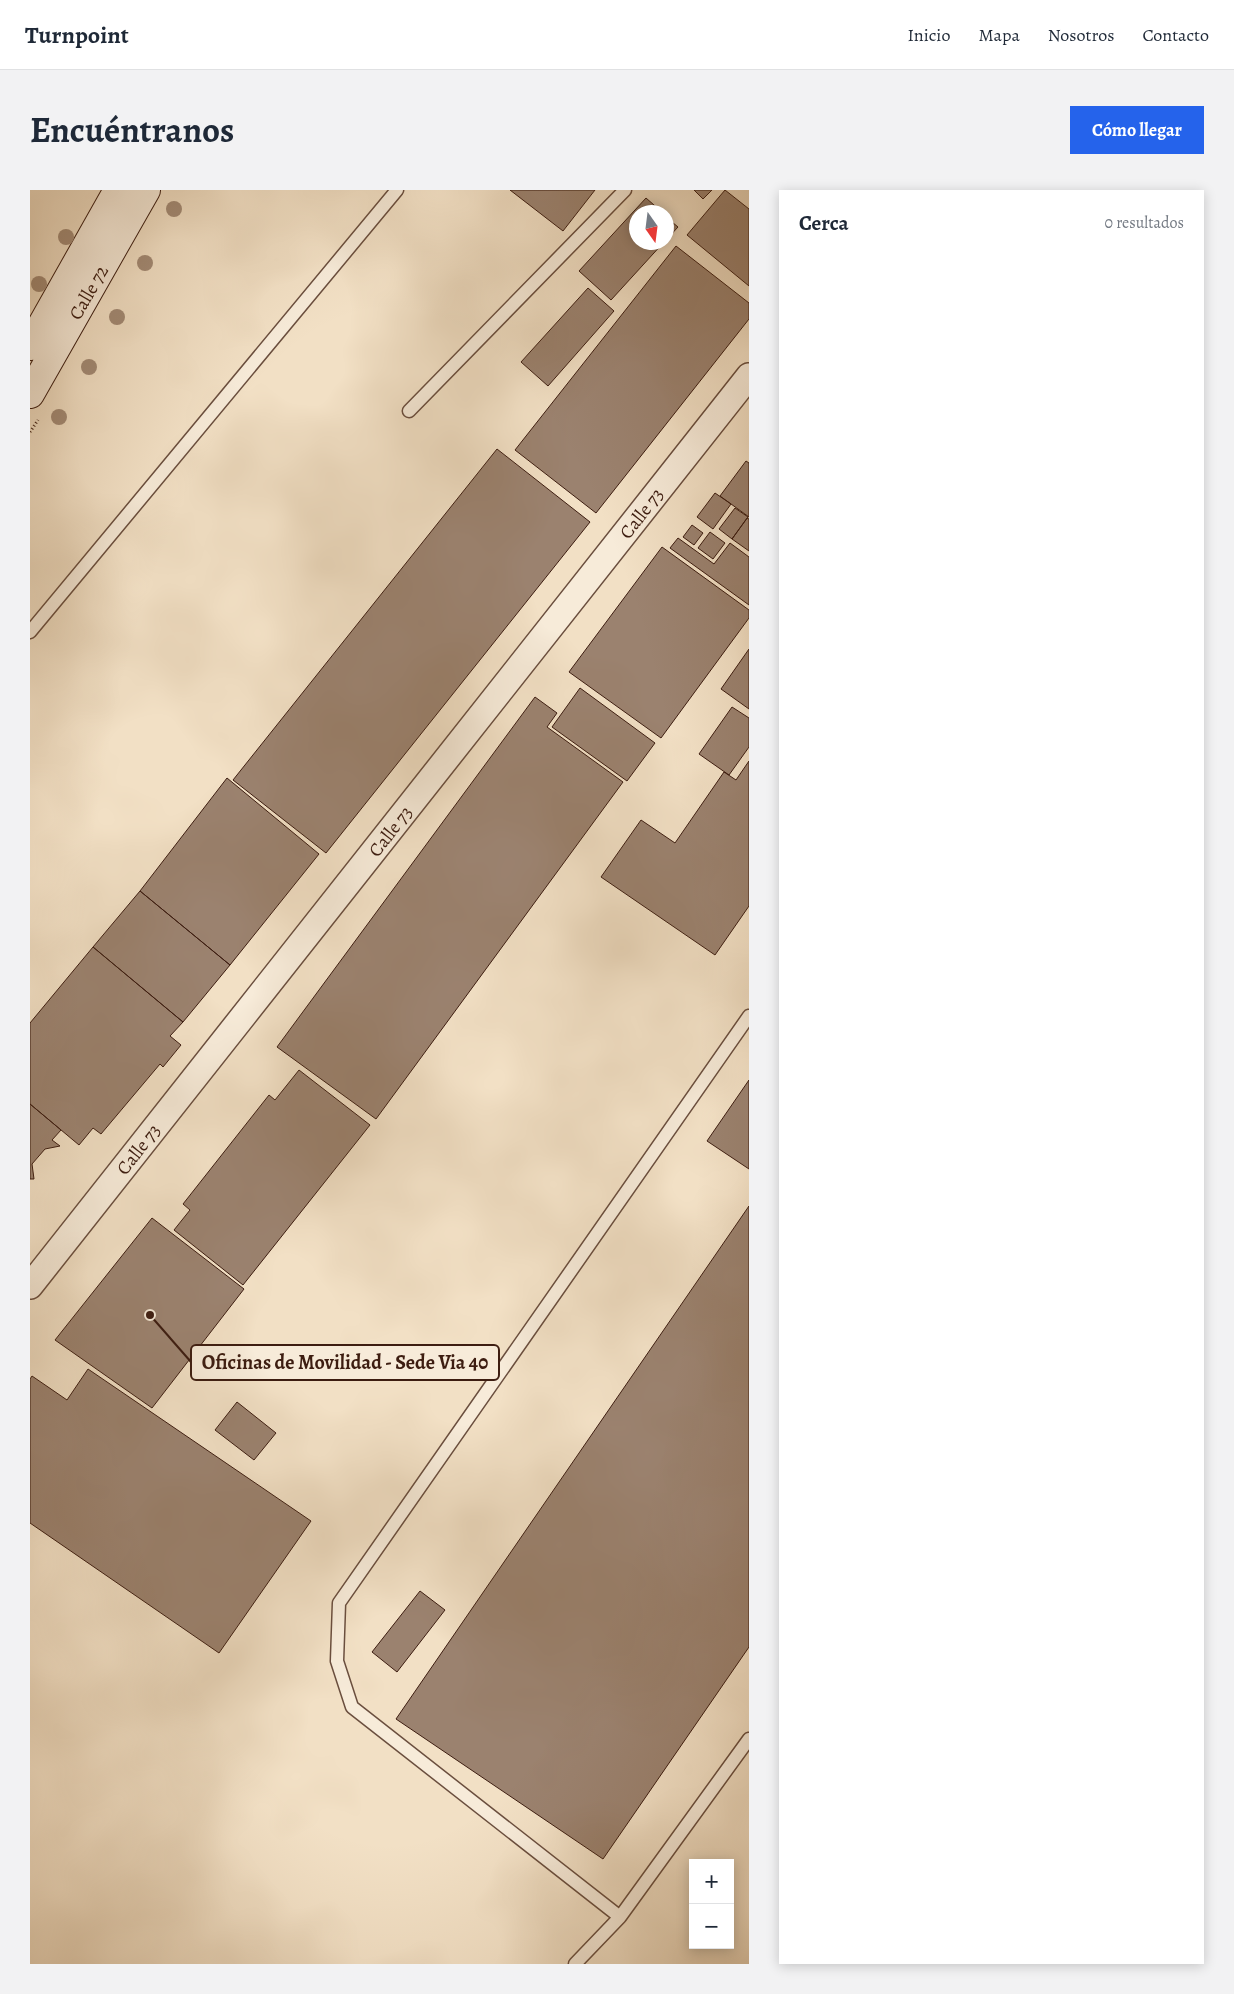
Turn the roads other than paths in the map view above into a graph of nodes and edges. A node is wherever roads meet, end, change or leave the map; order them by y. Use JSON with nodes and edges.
{"nodes":[{"id":1,"x":118,"y":190,"type":"edge"},
{"id":2,"x":146,"y":190,"type":"edge"},
{"id":3,"x":397,"y":190,"type":"edge"},
{"id":4,"x":625,"y":190,"type":"edge"},
{"id":5,"x":30,"y":346,"type":"edge"},
{"id":6,"x":749,"y":376,"type":"edge"},
{"id":7,"x":30,"y":394,"type":"edge"},
{"id":8,"x":409,"y":411,"type":"dead end"},
{"id":9,"x":30,"y":632,"type":"edge"},
{"id":10,"x":749,"y":1016,"type":"edge"},
{"id":11,"x":30,"y":1286,"type":"edge"},
{"id":12,"x":749,"y":1739,"type":"edge"},
{"id":13,"x":620,"y":1917,"type":"junction"},
{"id":14,"x":575,"y":1964,"type":"edge"}],
"edges":[{"from":1,"to":5,"type":"main road","name":"Calle 72"},
{"from":2,"to":7,"type":"main road","name":"Calle 72"},
{"from":3,"to":9,"type":"lane"},
{"from":4,"to":8,"type":"lane"},
{"from":6,"to":11,"type":"street","name":"Calle 73"},
{"from":10,"to":13,"type":"lane"},
{"from":12,"to":13,"type":"lane"},
{"from":13,"to":14,"type":"lane"}]}
